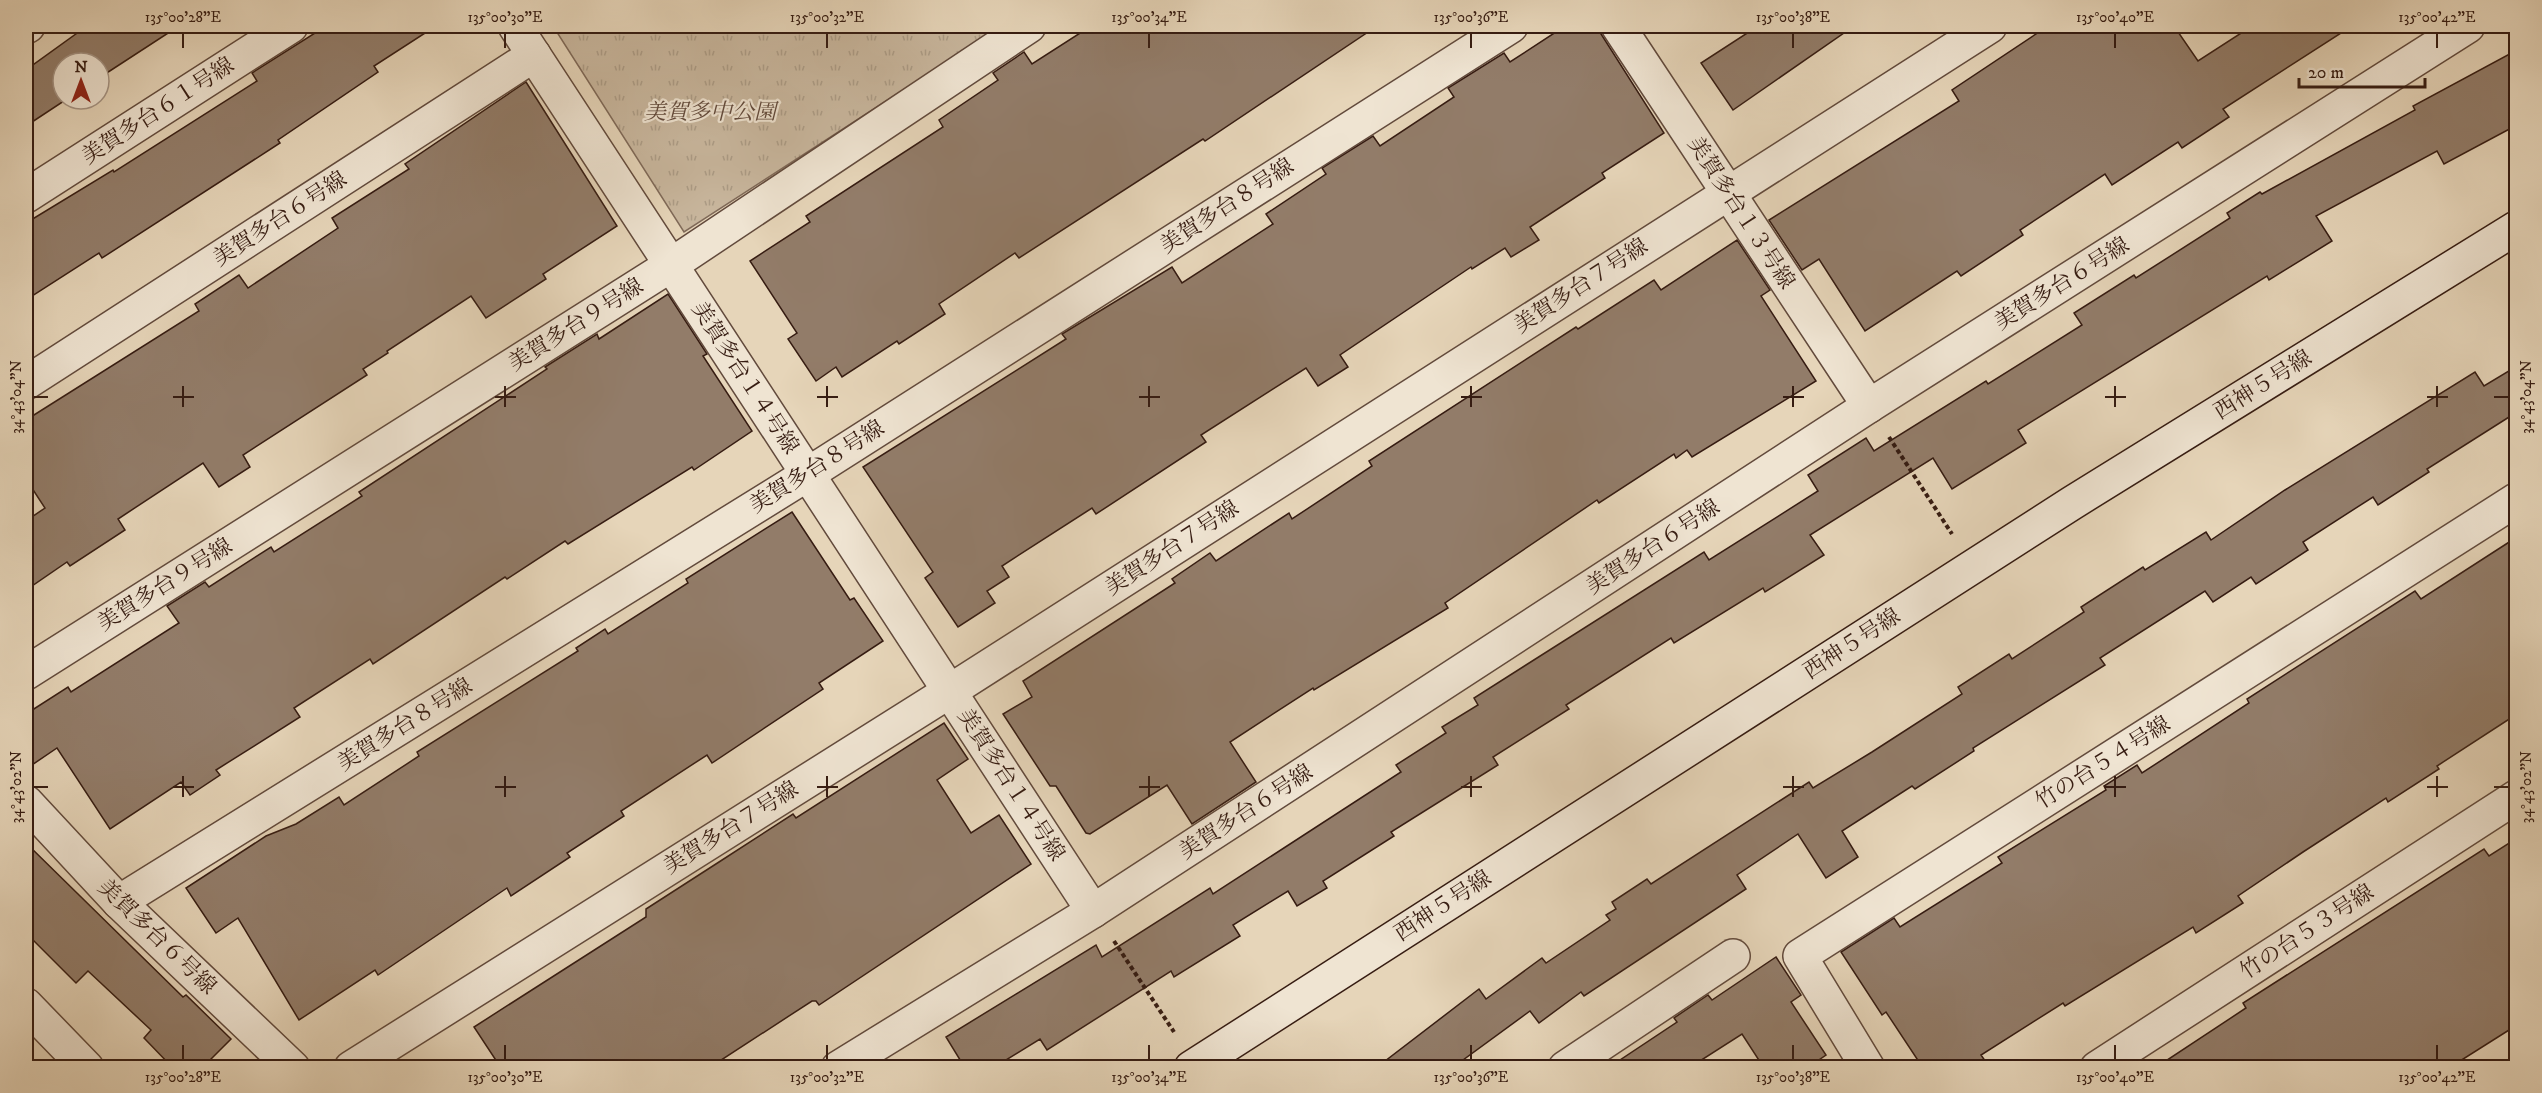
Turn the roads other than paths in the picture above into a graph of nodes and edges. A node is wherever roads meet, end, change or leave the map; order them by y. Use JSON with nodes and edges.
{"nodes":[{"id":1,"x":291,"y":26,"type":"edge"},
{"id":2,"x":515,"y":26,"type":"edge"},
{"id":3,"x":1029,"y":26,"type":"edge"},
{"id":4,"x":1511,"y":26,"type":"edge"},
{"id":5,"x":1618,"y":26,"type":"edge"},
{"id":6,"x":1990,"y":26,"type":"edge"},
{"id":7,"x":2468,"y":26,"type":"edge"},
{"id":8,"x":534,"y":55,"type":"junction"},
{"id":9,"x":1728,"y":192,"type":"junction"},
{"id":10,"x":26,"y":196,"type":"edge"},
{"id":11,"x":2517,"y":228,"type":"edge"},
{"id":12,"x":671,"y":265,"type":"junction"},
{"id":13,"x":26,"y":383,"type":"edge"},
{"id":14,"x":1867,"y":403,"type":"junction"},
{"id":15,"x":808,"y":474,"type":"junction"},
{"id":16,"x":2517,"y":500,"type":"edge"},
{"id":17,"x":26,"y":673,"type":"edge"},
{"id":18,"x":950,"y":691,"type":"junction"},
{"id":19,"x":2517,"y":797,"type":"edge"},
{"id":20,"x":26,"y":802,"type":"edge"},
{"id":21,"x":119,"y":902,"type":"junction"},
{"id":22,"x":1093,"y":911,"type":"junction"},
{"id":23,"x":1733,"y":956,"type":"dead end"},
{"id":24,"x":26,"y":1005,"type":"edge"},
{"id":25,"x":1194,"y":1066,"type":"edge"},
{"id":26,"x":87,"y":1068,"type":"edge"},
{"id":27,"x":293,"y":1068,"type":"edge"},
{"id":28,"x":351,"y":1068,"type":"edge"},
{"id":29,"x":838,"y":1068,"type":"edge"},
{"id":30,"x":1565,"y":1068,"type":"edge"},
{"id":31,"x":1868,"y":1068,"type":"edge"},
{"id":32,"x":2097,"y":1068,"type":"edge"}],
"edges":[{"from":1,"to":10,"type":"street","name":"美賀多台６１号線"},
{"from":2,"to":8,"type":"street","name":"美賀多台１４号線"},
{"from":3,"to":12,"type":"street","name":"美賀多台９号線"},
{"from":4,"to":15,"type":"street","name":"美賀多台８号線"},
{"from":5,"to":9,"type":"street","name":"美賀多台１３号線"},
{"from":6,"to":9,"type":"street","name":"美賀多台７号線"},
{"from":7,"to":14,"type":"street","name":"美賀多台６号線"},
{"from":8,"to":12,"type":"street","name":"美賀多台１４号線"},
{"from":8,"to":13,"type":"street","name":"美賀多台６号線"},
{"from":9,"to":14,"type":"street","name":"美賀多台１３号線"},
{"from":9,"to":18,"type":"street","name":"美賀多台７号線"},
{"from":11,"to":25,"type":"street","name":"西神５号線"},
{"from":12,"to":15,"type":"street","name":"美賀多台１４号線"},
{"from":12,"to":17,"type":"street","name":"美賀多台９号線"},
{"from":14,"to":22,"type":"street","name":"美賀多台６号線"},
{"from":15,"to":18,"type":"street","name":"美賀多台１４号線"},
{"from":15,"to":21,"type":"street","name":"美賀多台８号線"},
{"from":16,"to":31,"type":"street","name":"竹の台５４号線"},
{"from":18,"to":22,"type":"street","name":"美賀多台１４号線"},
{"from":18,"to":28,"type":"street","name":"美賀多台７号線"},
{"from":19,"to":32,"type":"street","name":"竹の台５３号線"},
{"from":20,"to":21,"type":"street","name":"美賀多台６号線"},
{"from":21,"to":27,"type":"street","name":"美賀多台６号線"},
{"from":22,"to":29,"type":"street","name":"美賀多台６号線"},
{"from":23,"to":30,"type":"street"},
{"from":24,"to":26,"type":"street"}]}
